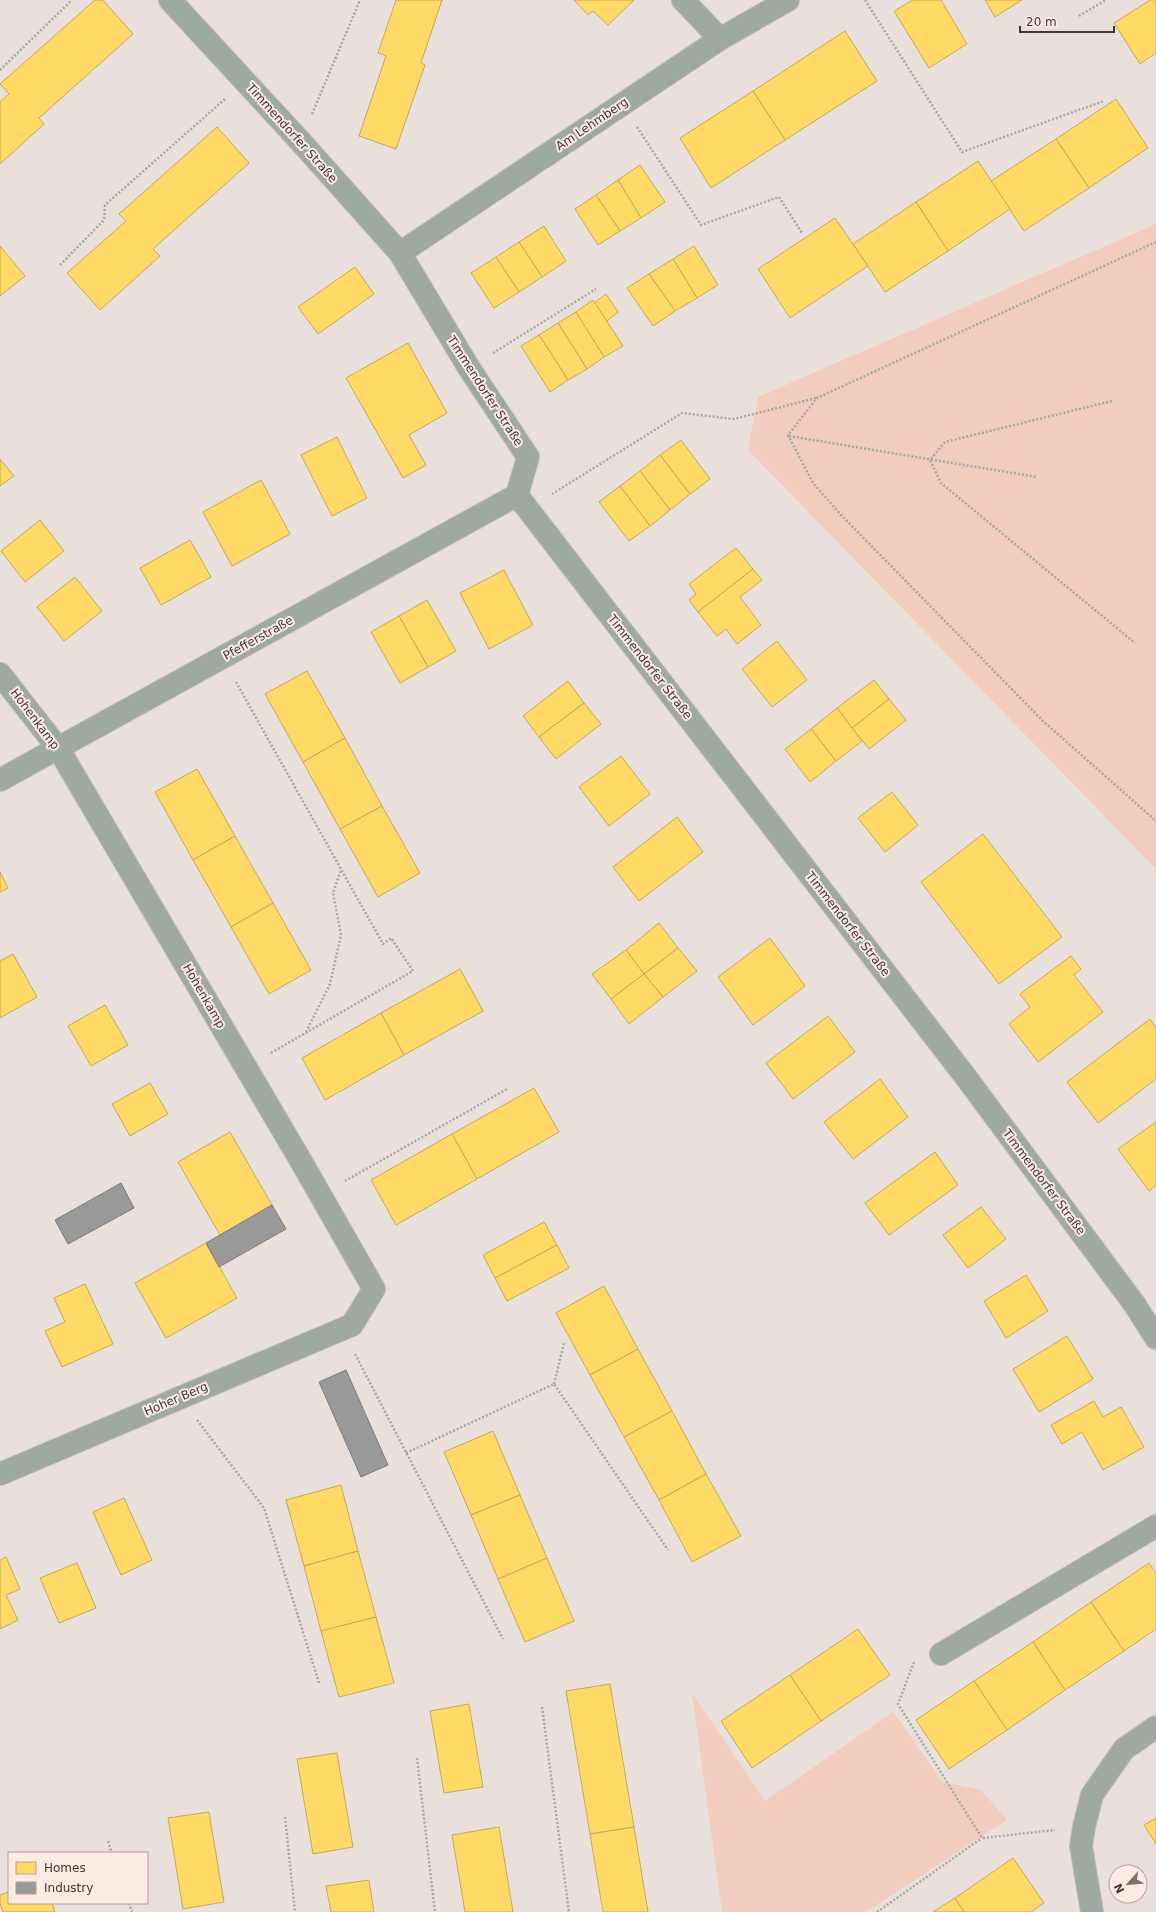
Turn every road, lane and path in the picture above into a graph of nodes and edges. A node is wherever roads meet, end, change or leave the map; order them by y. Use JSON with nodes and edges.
{"nodes":[{"id":1,"x":72,"y":0,"type":"edge"},
{"id":2,"x":170,"y":0,"type":"edge"},
{"id":3,"x":360,"y":0,"type":"edge"},
{"id":4,"x":683,"y":0,"type":"edge"},
{"id":5,"x":788,"y":0,"type":"edge"},
{"id":6,"x":866,"y":0,"type":"edge"},
{"id":7,"x":1106,"y":0,"type":"edge"},
{"id":8,"x":1079,"y":16,"type":"dead end"},
{"id":9,"x":720,"y":39,"type":"junction"},
{"id":10,"x":0,"y":70,"type":"edge"},
{"id":11,"x":245,"y":81,"type":"junction"},
{"id":12,"x":1104,"y":101,"type":"dead end"},
{"id":13,"x":622,"y":104,"type":"junction"},
{"id":14,"x":300,"y":141,"type":"junction"},
{"id":15,"x":802,"y":234,"type":"dead end"},
{"id":16,"x":1156,"y":242,"type":"edge"},
{"id":17,"x":400,"y":253,"type":"junction"},
{"id":18,"x":60,"y":265,"type":"dead end"},
{"id":19,"x":596,"y":289,"type":"dead end"},
{"id":20,"x":469,"y":368,"type":"junction"},
{"id":21,"x":817,"y":398,"type":"junction"},
{"id":22,"x":1112,"y":401,"type":"dead end"},
{"id":23,"x":788,"y":436,"type":"junction"},
{"id":24,"x":930,"y":460,"type":"junction"},
{"id":25,"x":1037,"y":477,"type":"dead end"},
{"id":26,"x":522,"y":502,"type":"junction"},
{"id":27,"x":1135,"y":644,"type":"dead end"},
{"id":28,"x":223,"y":657,"type":"junction"},
{"id":29,"x":0,"y":674,"type":"edge"},
{"id":30,"x":58,"y":748,"type":"junction"},
{"id":31,"x":0,"y":780,"type":"edge"},
{"id":32,"x":1156,"y":821,"type":"edge"},
{"id":33,"x":341,"y":870,"type":"junction"},
{"id":34,"x":305,"y":1033,"type":"junction"},
{"id":35,"x":246,"y":1068,"type":"junction"},
{"id":36,"x":507,"y":1089,"type":"dead end"},
{"id":37,"x":320,"y":1196,"type":"junction"},
{"id":38,"x":347,"y":1327,"type":"junction"},
{"id":39,"x":1156,"y":1338,"type":"edge"},
{"id":40,"x":564,"y":1343,"type":"dead end"},
{"id":41,"x":554,"y":1384,"type":"junction"},
{"id":42,"x":180,"y":1398,"type":"junction"},
{"id":43,"x":406,"y":1453,"type":"junction"},
{"id":44,"x":0,"y":1474,"type":"edge"},
{"id":45,"x":1156,"y":1526,"type":"edge"},
{"id":46,"x":668,"y":1550,"type":"dead end"},
{"id":47,"x":503,"y":1639,"type":"dead end"},
{"id":48,"x":941,"y":1654,"type":"joint"},
{"id":49,"x":319,"y":1683,"type":"dead end"},
{"id":50,"x":542,"y":1707,"type":"dead end"},
{"id":51,"x":1156,"y":1727,"type":"edge"},
{"id":52,"x":417,"y":1758,"type":"dead end"},
{"id":53,"x":286,"y":1817,"type":"dead end"},
{"id":54,"x":1084,"y":1827,"type":"junction"},
{"id":55,"x":982,"y":1838,"type":"junction"},
{"id":56,"x":108,"y":1841,"type":"dead end"},
{"id":57,"x":112,"y":1852,"type":"edge"},
{"id":58,"x":295,"y":1912,"type":"edge"},
{"id":59,"x":435,"y":1912,"type":"edge"},
{"id":60,"x":569,"y":1912,"type":"edge"},
{"id":61,"x":877,"y":1912,"type":"edge"},
{"id":62,"x":1092,"y":1912,"type":"edge"}],
"edges":[{"from":1,"to":10,"type":"path"},
{"from":2,"to":11,"type":"street","name":"Timmendorfer Straße"},
{"from":3,"to":14,"type":"path"},
{"from":4,"to":9,"type":"street"},
{"from":5,"to":9,"type":"street","name":"Am Lehmberg"},
{"from":6,"to":12,"type":"path"},
{"from":7,"to":8,"type":"path"},
{"from":9,"to":13,"type":"street","name":"Am Lehmberg"},
{"from":11,"to":14,"type":"street","name":"Timmendorfer Straße"},
{"from":11,"to":18,"type":"path"},
{"from":13,"to":15,"type":"path"},
{"from":13,"to":17,"type":"street","name":"Am Lehmberg"},
{"from":14,"to":17,"type":"street","name":"Timmendorfer Straße"},
{"from":16,"to":21,"type":"path"},
{"from":17,"to":20,"type":"street","name":"Timmendorfer Straße"},
{"from":19,"to":20,"type":"path"},
{"from":20,"to":26,"type":"street","name":"Timmendorfer Straße"},
{"from":21,"to":23,"type":"path"},
{"from":21,"to":26,"type":"path"},
{"from":22,"to":24,"type":"path"},
{"from":23,"to":24,"type":"path"},
{"from":23,"to":32,"type":"path"},
{"from":24,"to":25,"type":"path"},
{"from":24,"to":27,"type":"path"},
{"from":26,"to":28,"type":"street","name":"Pfefferstraße"},
{"from":26,"to":39,"type":"street","name":"Timmendorfer Straße"},
{"from":28,"to":30,"type":"street","name":"Pfefferstraße"},
{"from":28,"to":33,"type":"path"},
{"from":29,"to":30,"type":"street","name":"Hohenkamp"},
{"from":30,"to":31,"type":"street","name":"Pfefferstraße"},
{"from":30,"to":35,"type":"street","name":"Hohenkamp"},
{"from":33,"to":34,"type":"path"},
{"from":33,"to":34,"type":"path"},
{"from":34,"to":35,"type":"path"},
{"from":35,"to":37,"type":"street","name":"Hohenkamp"},
{"from":36,"to":37,"type":"path"},
{"from":37,"to":38,"type":"street","name":"Hohenkamp"},
{"from":38,"to":42,"type":"street","name":"Hoher Berg"},
{"from":38,"to":43,"type":"path"},
{"from":40,"to":41,"type":"path"},
{"from":41,"to":43,"type":"path"},
{"from":41,"to":46,"type":"path"},
{"from":42,"to":44,"type":"street","name":"Hoher Berg"},
{"from":42,"to":49,"type":"path"},
{"from":43,"to":47,"type":"path"},
{"from":45,"to":48,"type":"street"},
{"from":48,"to":55,"type":"path"},
{"from":50,"to":60,"type":"path"},
{"from":51,"to":54,"type":"street"},
{"from":52,"to":59,"type":"path"},
{"from":53,"to":58,"type":"path"},
{"from":54,"to":55,"type":"path"},
{"from":54,"to":62,"type":"street"},
{"from":55,"to":61,"type":"path"},
{"from":56,"to":57,"type":"path"}]}
